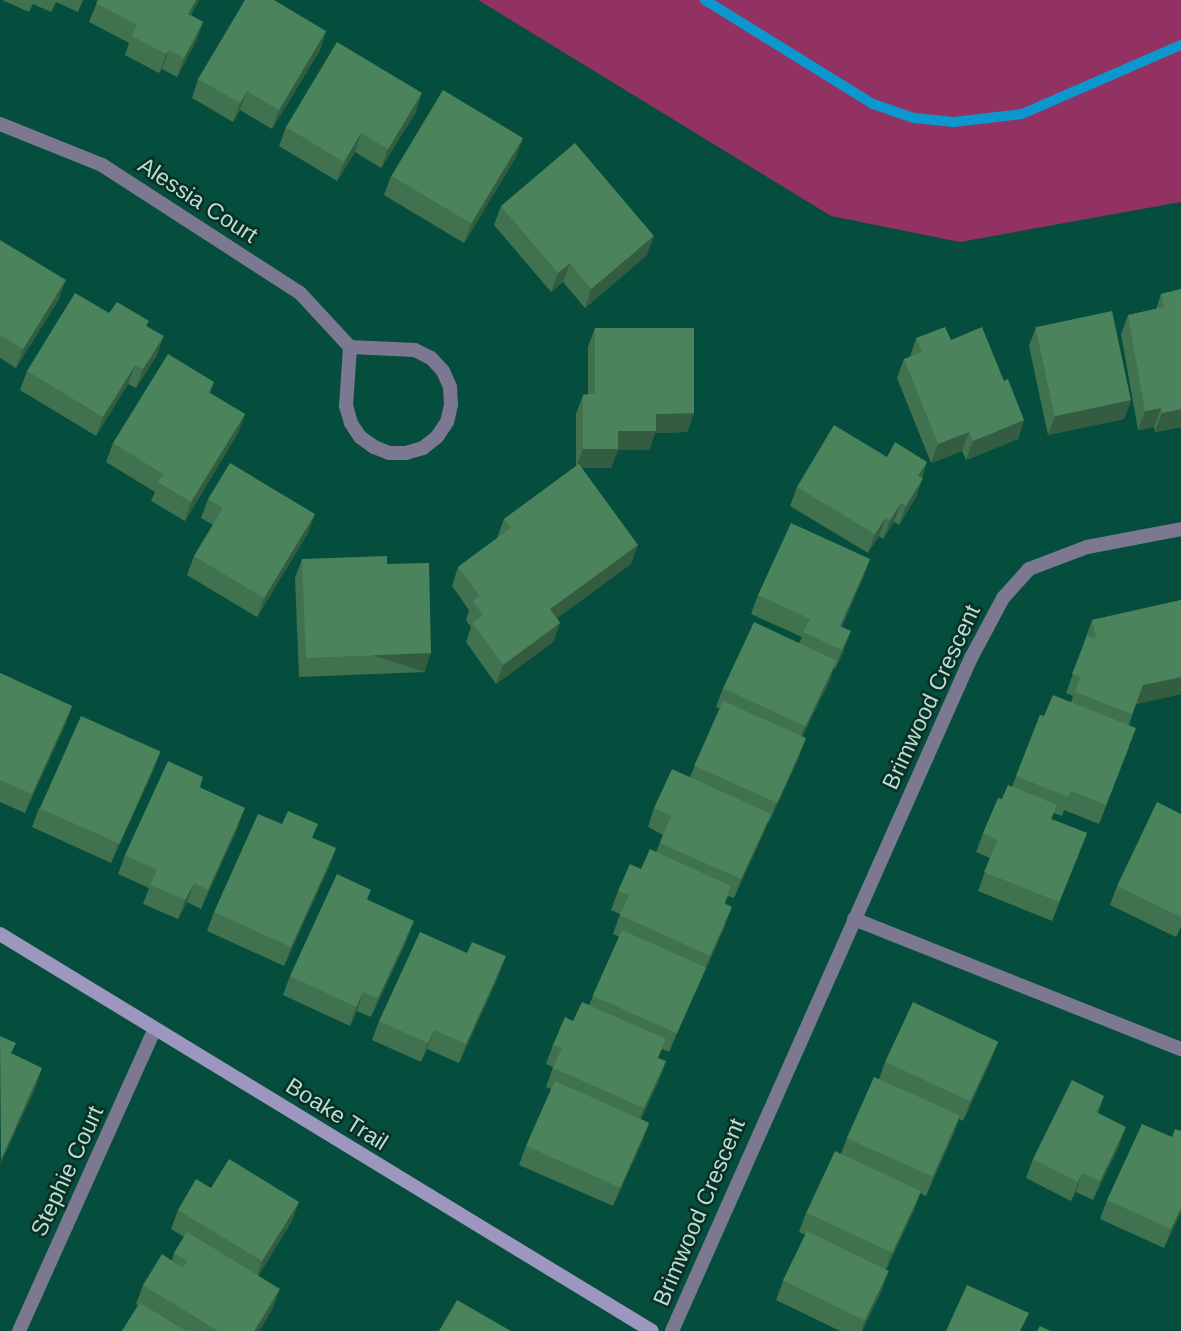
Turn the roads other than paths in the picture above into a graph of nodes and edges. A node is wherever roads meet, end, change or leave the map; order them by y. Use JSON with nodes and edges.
{"nodes":[{"id":1,"x":0,"y":124,"type":"edge"},
{"id":2,"x":350,"y":346,"type":"junction"},
{"id":3,"x":1181,"y":529,"type":"edge"},
{"id":4,"x":854,"y":919,"type":"junction"},
{"id":5,"x":0,"y":934,"type":"edge"},
{"id":6,"x":155,"y":1029,"type":"junction"},
{"id":7,"x":1181,"y":1049,"type":"edge"},
{"id":8,"x":19,"y":1331,"type":"edge"},
{"id":9,"x":652,"y":1331,"type":"edge"},
{"id":10,"x":671,"y":1331,"type":"edge"}],
"edges":[{"from":1,"to":2,"type":"street","name":"Alessia Court"},
{"from":2,"to":2,"type":"street"},
{"from":3,"to":4,"type":"street","name":"Brimwood Crescent"},
{"from":4,"to":7,"type":"street"},
{"from":4,"to":10,"type":"street","name":"Brimwood Crescent"},
{"from":5,"to":6,"type":"street","name":"Boake Trail"},
{"from":6,"to":8,"type":"street","name":"Stephie Court"},
{"from":6,"to":9,"type":"street","name":"Boake Trail"}]}
